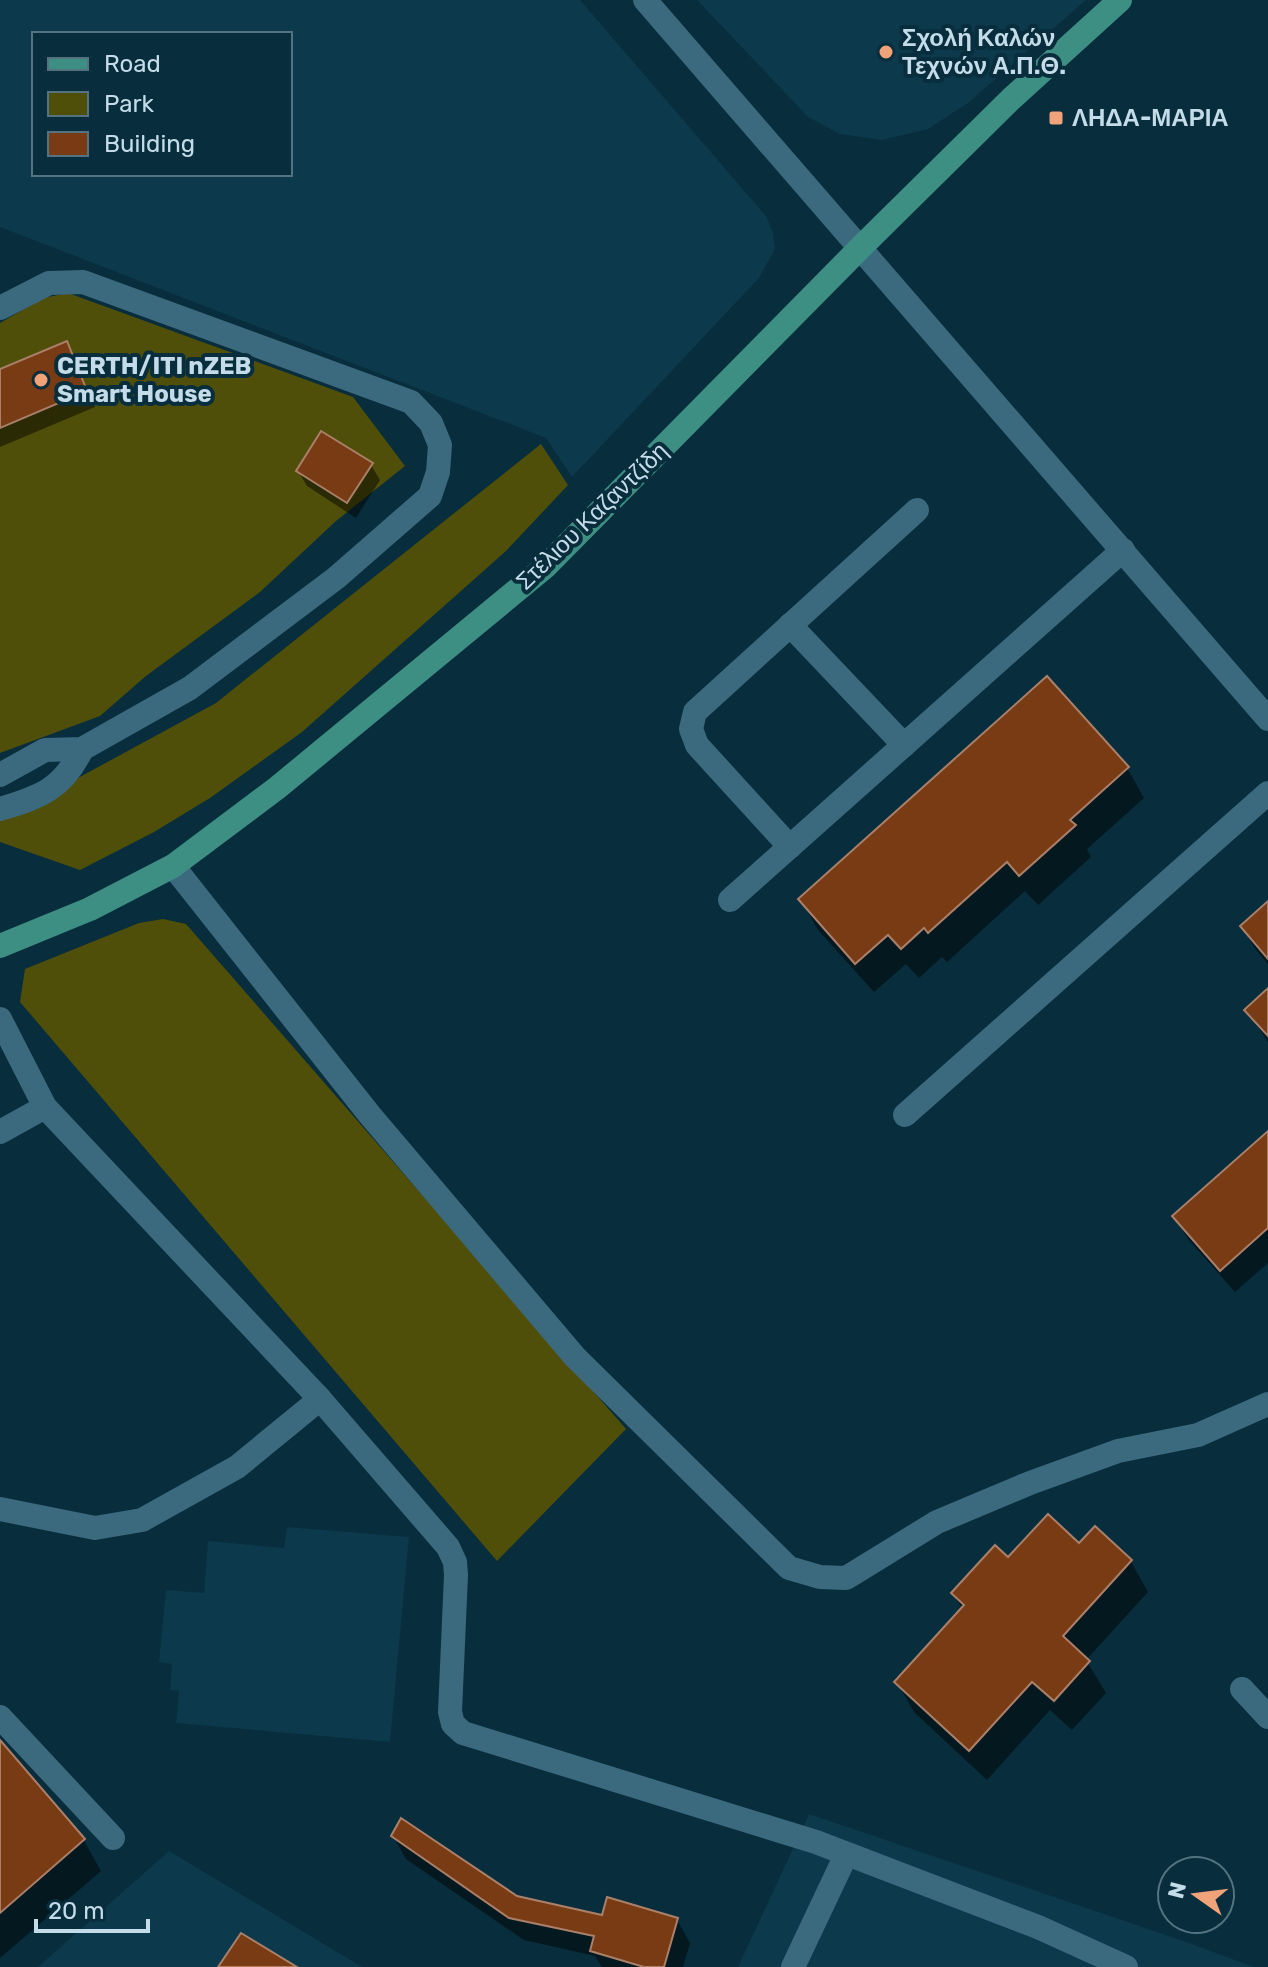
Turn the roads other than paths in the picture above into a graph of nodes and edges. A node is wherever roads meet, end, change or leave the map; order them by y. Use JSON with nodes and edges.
{"nodes":[{"id":1,"x":645,"y":0,"type":"edge"},
{"id":2,"x":1120,"y":0,"type":"edge"},
{"id":3,"x":861,"y":247,"type":"junction"},
{"id":4,"x":0,"y":308,"type":"edge"},
{"id":5,"x":917,"y":510,"type":"dead end"},
{"id":6,"x":1123,"y":550,"type":"junction"},
{"id":7,"x":790,"y":625,"type":"junction"},
{"id":8,"x":1268,"y":719,"type":"edge"},
{"id":9,"x":904,"y":745,"type":"junction"},
{"id":10,"x":82,"y":749,"type":"junction"},
{"id":11,"x":0,"y":775,"type":"edge"},
{"id":12,"x":1268,"y":793,"type":"edge"},
{"id":13,"x":0,"y":809,"type":"edge"},
{"id":14,"x":790,"y":847,"type":"junction"},
{"id":15,"x":173,"y":866,"type":"junction"},
{"id":16,"x":730,"y":900,"type":"dead end"},
{"id":17,"x":0,"y":946,"type":"edge"},
{"id":18,"x":0,"y":1019,"type":"edge"},
{"id":19,"x":45,"y":1107,"type":"junction"},
{"id":20,"x":905,"y":1115,"type":"dead end"},
{"id":21,"x":0,"y":1132,"type":"edge"},
{"id":22,"x":320,"y":1399,"type":"junction"},
{"id":23,"x":1268,"y":1404,"type":"edge"},
{"id":24,"x":0,"y":1509,"type":"edge"},
{"id":25,"x":1242,"y":1689,"type":"dead end"},
{"id":26,"x":0,"y":1717,"type":"edge"},
{"id":27,"x":1268,"y":1717,"type":"edge"},
{"id":28,"x":113,"y":1838,"type":"dead end"},
{"id":29,"x":846,"y":1855,"type":"junction"},
{"id":30,"x":793,"y":1967,"type":"edge"},
{"id":31,"x":1126,"y":1967,"type":"edge"}],
"edges":[{"from":1,"to":3,"type":"street"},
{"from":2,"to":3,"type":"main road","name":"Στέλιου Καζαντζίδη"},
{"from":3,"to":6,"type":"street"},
{"from":3,"to":15,"type":"main road","name":"Στέλιου Καζαντζίδη"},
{"from":4,"to":10,"type":"street"},
{"from":5,"to":7,"type":"street"},
{"from":6,"to":8,"type":"street"},
{"from":6,"to":9,"type":"street"},
{"from":7,"to":9,"type":"street"},
{"from":7,"to":14,"type":"street"},
{"from":9,"to":14,"type":"street"},
{"from":10,"to":11,"type":"street"},
{"from":10,"to":13,"type":"street"},
{"from":12,"to":20,"type":"street"},
{"from":14,"to":16,"type":"street"},
{"from":15,"to":17,"type":"main road","name":"Στέλιου Καζαντζίδη"},
{"from":15,"to":23,"type":"street"},
{"from":18,"to":19,"type":"street"},
{"from":19,"to":21,"type":"street"},
{"from":19,"to":22,"type":"street"},
{"from":22,"to":24,"type":"street"},
{"from":22,"to":29,"type":"street"},
{"from":25,"to":27,"type":"street"},
{"from":26,"to":28,"type":"street"},
{"from":29,"to":30,"type":"street"},
{"from":29,"to":31,"type":"street"}]}
